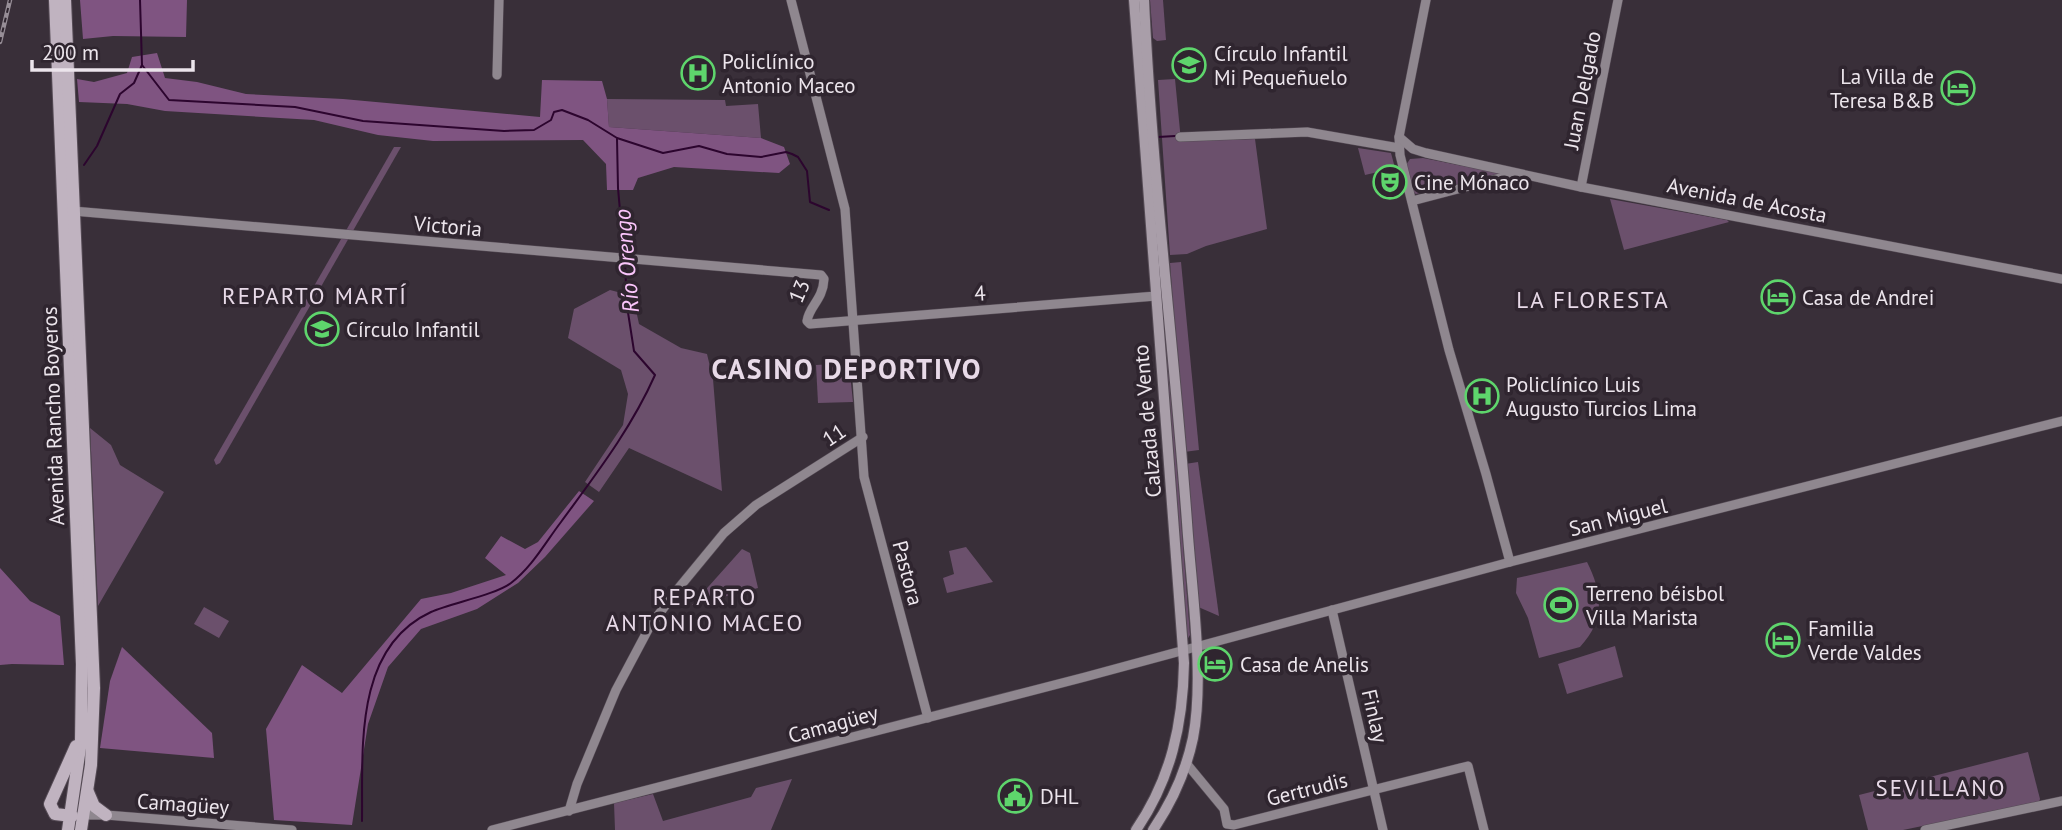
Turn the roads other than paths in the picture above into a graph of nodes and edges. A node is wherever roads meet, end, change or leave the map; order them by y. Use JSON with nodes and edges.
{"nodes":[{"id":1,"x":55,"y":0,"type":"edge"},
{"id":2,"x":65,"y":0,"type":"edge"},
{"id":3,"x":499,"y":0,"type":"edge"},
{"id":4,"x":791,"y":0,"type":"edge"},
{"id":5,"x":1134,"y":0,"type":"edge"},
{"id":6,"x":1144,"y":0,"type":"edge"},
{"id":7,"x":1426,"y":0,"type":"edge"},
{"id":8,"x":1618,"y":0,"type":"edge"},
{"id":9,"x":497,"y":75,"type":"dead end"},
{"id":10,"x":1180,"y":137,"type":"dead end"},
{"id":11,"x":1399,"y":137,"type":"junction"},
{"id":12,"x":1399,"y":148,"type":"junction"},
{"id":13,"x":1426,"y":153,"type":"junction"},
{"id":14,"x":1401,"y":161,"type":"junction"},
{"id":15,"x":1519,"y":173,"type":"junction"},
{"id":16,"x":1581,"y":187,"type":"junction"},
{"id":17,"x":1412,"y":201,"type":"junction"},
{"id":18,"x":73,"y":211,"type":"junction"},
{"id":19,"x":821,"y":275,"type":"joint"},
{"id":20,"x":2062,"y":278,"type":"edge"},
{"id":21,"x":1156,"y":296,"type":"junction"},
{"id":22,"x":852,"y":320,"type":"junction"},
{"id":23,"x":807,"y":321,"type":"joint"},
{"id":24,"x":2062,"y":421,"type":"edge"},
{"id":25,"x":863,"y":437,"type":"junction"},
{"id":26,"x":1510,"y":562,"type":"junction"},
{"id":27,"x":1332,"y":610,"type":"junction"},
{"id":28,"x":1196,"y":647,"type":"junction"},
{"id":29,"x":1183,"y":650,"type":"junction"},
{"id":30,"x":83,"y":711,"type":"junction"},
{"id":31,"x":1181,"y":716,"type":"junction"},
{"id":32,"x":1195,"y":717,"type":"junction"},
{"id":33,"x":928,"y":718,"type":"junction"},
{"id":34,"x":1172,"y":758,"type":"junction"},
{"id":35,"x":1186,"y":763,"type":"junction"},
{"id":36,"x":89,"y":784,"type":"junction"},
{"id":37,"x":1374,"y":790,"type":"junction"},
{"id":38,"x":2062,"y":801,"type":"edge"},
{"id":39,"x":569,"y":811,"type":"junction"},
{"id":40,"x":106,"y":815,"type":"junction"},
{"id":41,"x":78,"y":816,"type":"junction"},
{"id":42,"x":68,"y":830,"type":"edge"},
{"id":43,"x":81,"y":830,"type":"edge"},
{"id":44,"x":292,"y":830,"type":"edge"},
{"id":45,"x":492,"y":830,"type":"edge"},
{"id":46,"x":1136,"y":830,"type":"edge"},
{"id":47,"x":1153,"y":830,"type":"edge"},
{"id":48,"x":1383,"y":830,"type":"edge"},
{"id":49,"x":1484,"y":830,"type":"edge"},
{"id":50,"x":1925,"y":830,"type":"edge"}],
"edges":[{"from":1,"to":30,"type":"highway","name":"Avenida Rancho Boyeros"},
{"from":2,"to":18,"type":"highway","name":"Avenida Rancho Boyeros"},
{"from":3,"to":9,"type":"street"},
{"from":4,"to":22,"type":"street","name":"11"},
{"from":5,"to":21,"type":"main road","name":"Calzada de Vento"},
{"from":6,"to":28,"type":"main road","name":"Calzada de Vento"},
{"from":7,"to":11,"type":"street"},
{"from":8,"to":16,"type":"street","name":"Juan Delgado"},
{"from":10,"to":12,"type":"street"},
{"from":11,"to":12,"type":"street"},
{"from":11,"to":13,"type":"street","name":"Avenida de Acosta"},
{"from":12,"to":14,"type":"street"},
{"from":13,"to":14,"type":"street","name":"Avenida de Acosta"},
{"from":13,"to":15,"type":"street","name":"Avenida de Acosta"},
{"from":14,"to":17,"type":"street"},
{"from":15,"to":16,"type":"street","name":"Avenida de Acosta"},
{"from":15,"to":17,"type":"street"},
{"from":16,"to":20,"type":"street","name":"Avenida de Acosta"},
{"from":17,"to":26,"type":"street"},
{"from":18,"to":19,"type":"street","name":"Victoria"},
{"from":18,"to":36,"type":"highway","name":"Avenida Rancho Boyeros"},
{"from":19,"to":23,"type":"street","name":"13"},
{"from":21,"to":22,"type":"street","name":"4"},
{"from":21,"to":29,"type":"main road","name":"Calzada de Vento"},
{"from":22,"to":23,"type":"street","name":"4"},
{"from":22,"to":25,"type":"street","name":"11"},
{"from":24,"to":26,"type":"street","name":"San Miguel"},
{"from":25,"to":33,"type":"street","name":"Pastora"},
{"from":25,"to":39,"type":"street","name":"11"},
{"from":26,"to":27,"type":"street","name":"San Miguel"},
{"from":27,"to":28,"type":"street","name":"San Miguel"},
{"from":27,"to":37,"type":"street","name":"Finlay"},
{"from":28,"to":29,"type":"street","name":"San Miguel"},
{"from":28,"to":32,"type":"main road","name":"Calzada de Vento"},
{"from":29,"to":31,"type":"main road","name":"Calzada de Vento"},
{"from":29,"to":33,"type":"street","name":"Camagüey"},
{"from":30,"to":41,"type":"highway","name":"Avenida Rancho Boyeros"},
{"from":30,"to":41,"type":"highway"},
{"from":31,"to":32,"type":"main road"},
{"from":31,"to":34,"type":"main road","name":"Calzada de Vento"},
{"from":32,"to":35,"type":"main road","name":"Calzada de Vento"},
{"from":33,"to":39,"type":"street","name":"Camagüey"},
{"from":34,"to":35,"type":"main road"},
{"from":34,"to":46,"type":"main road","name":"Calzada de Vento"},
{"from":35,"to":37,"type":"street","name":"Gertrudis"},
{"from":35,"to":47,"type":"main road","name":"Calzada de Vento"},
{"from":36,"to":40,"type":"highway"},
{"from":36,"to":41,"type":"highway","name":"Avenida Rancho Boyeros"},
{"from":37,"to":48,"type":"street","name":"Finlay"},
{"from":37,"to":49,"type":"street","name":"Gertrudis"},
{"from":38,"to":50,"type":"street"},
{"from":39,"to":45,"type":"street","name":"Camagüey"},
{"from":40,"to":41,"type":"street","name":"Camagüey"},
{"from":40,"to":44,"type":"street","name":"Camagüey"},
{"from":41,"to":42,"type":"highway","name":"Avenida Rancho Boyeros"},
{"from":41,"to":43,"type":"highway","name":"Avenida Rancho Boyeros"}]}
